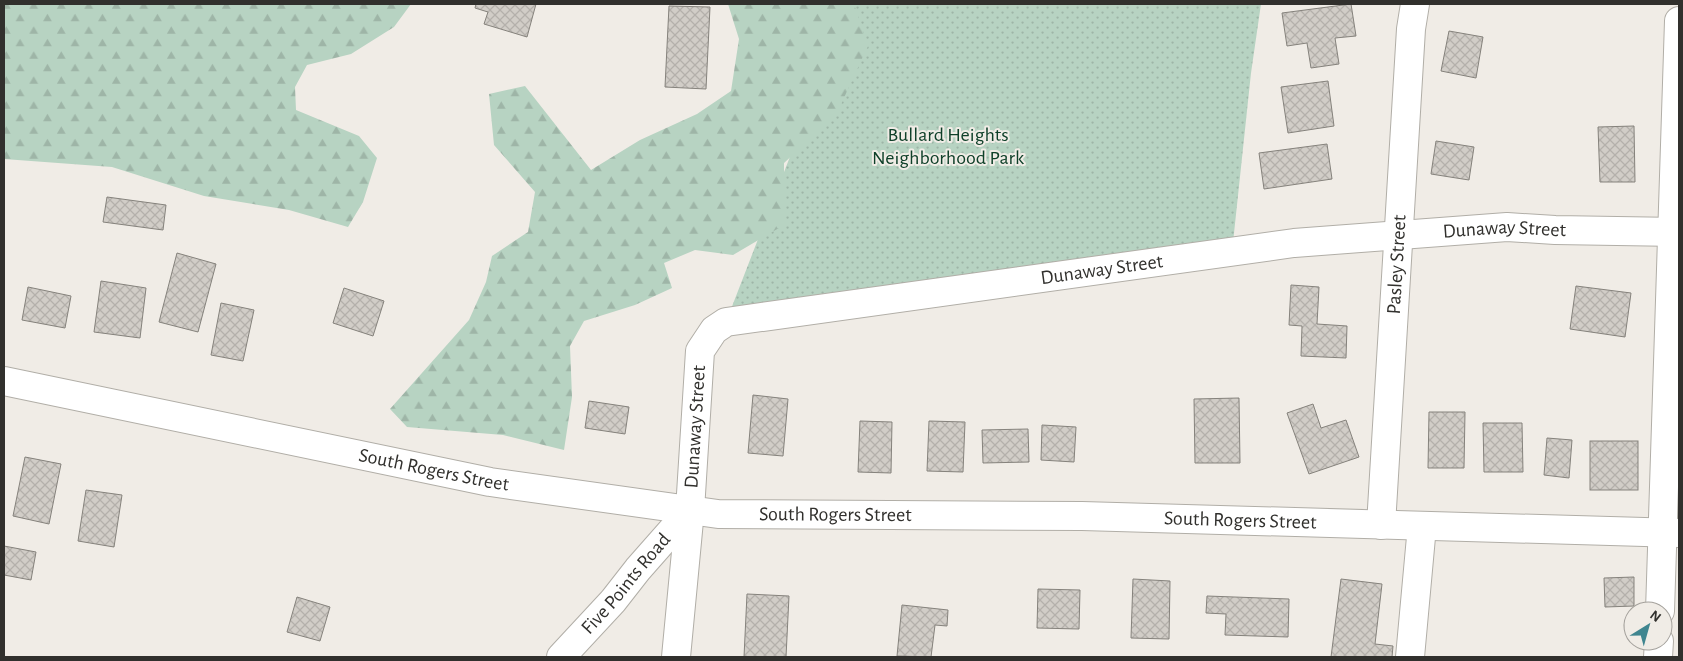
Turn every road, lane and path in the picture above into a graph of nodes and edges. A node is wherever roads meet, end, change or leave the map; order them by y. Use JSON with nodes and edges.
{"nodes":[{"id":1,"x":1415,"y":4,"type":"edge"},
{"id":2,"x":1679,"y":21,"type":"edge"},
{"id":3,"x":1676,"y":231,"type":"edge"},
{"id":4,"x":1399,"y":235,"type":"junction"},
{"id":5,"x":4,"y":381,"type":"edge"},
{"id":6,"x":690,"y":510,"type":"junction"},
{"id":7,"x":1381,"y":525,"type":"junction"},
{"id":8,"x":1422,"y":526,"type":"junction"},
{"id":9,"x":1671,"y":532,"type":"edge"},
{"id":10,"x":1661,"y":601,"type":"edge"},
{"id":11,"x":561,"y":657,"type":"edge"},
{"id":12,"x":676,"y":657,"type":"edge"},
{"id":13,"x":1410,"y":657,"type":"edge"}],
"edges":[{"from":1,"to":4,"type":"street","name":"Pasley Street"},
{"from":2,"to":3,"type":"street"},
{"from":3,"to":4,"type":"street","name":"Dunaway Street"},
{"from":3,"to":9,"type":"street"},
{"from":4,"to":6,"type":"street","name":"Dunaway Street"},
{"from":4,"to":7,"type":"street","name":"Pasley Street"},
{"from":5,"to":6,"type":"street","name":"South Rogers Street"},
{"from":6,"to":7,"type":"street","name":"South Rogers Street"},
{"from":6,"to":11,"type":"street","name":"Five Points Road"},
{"from":6,"to":12,"type":"street","name":"Dunaway Street"},
{"from":7,"to":8,"type":"street","name":"South Rogers Street"},
{"from":8,"to":9,"type":"street","name":"South Rogers Street"},
{"from":8,"to":13,"type":"street"},
{"from":9,"to":10,"type":"street"}]}
